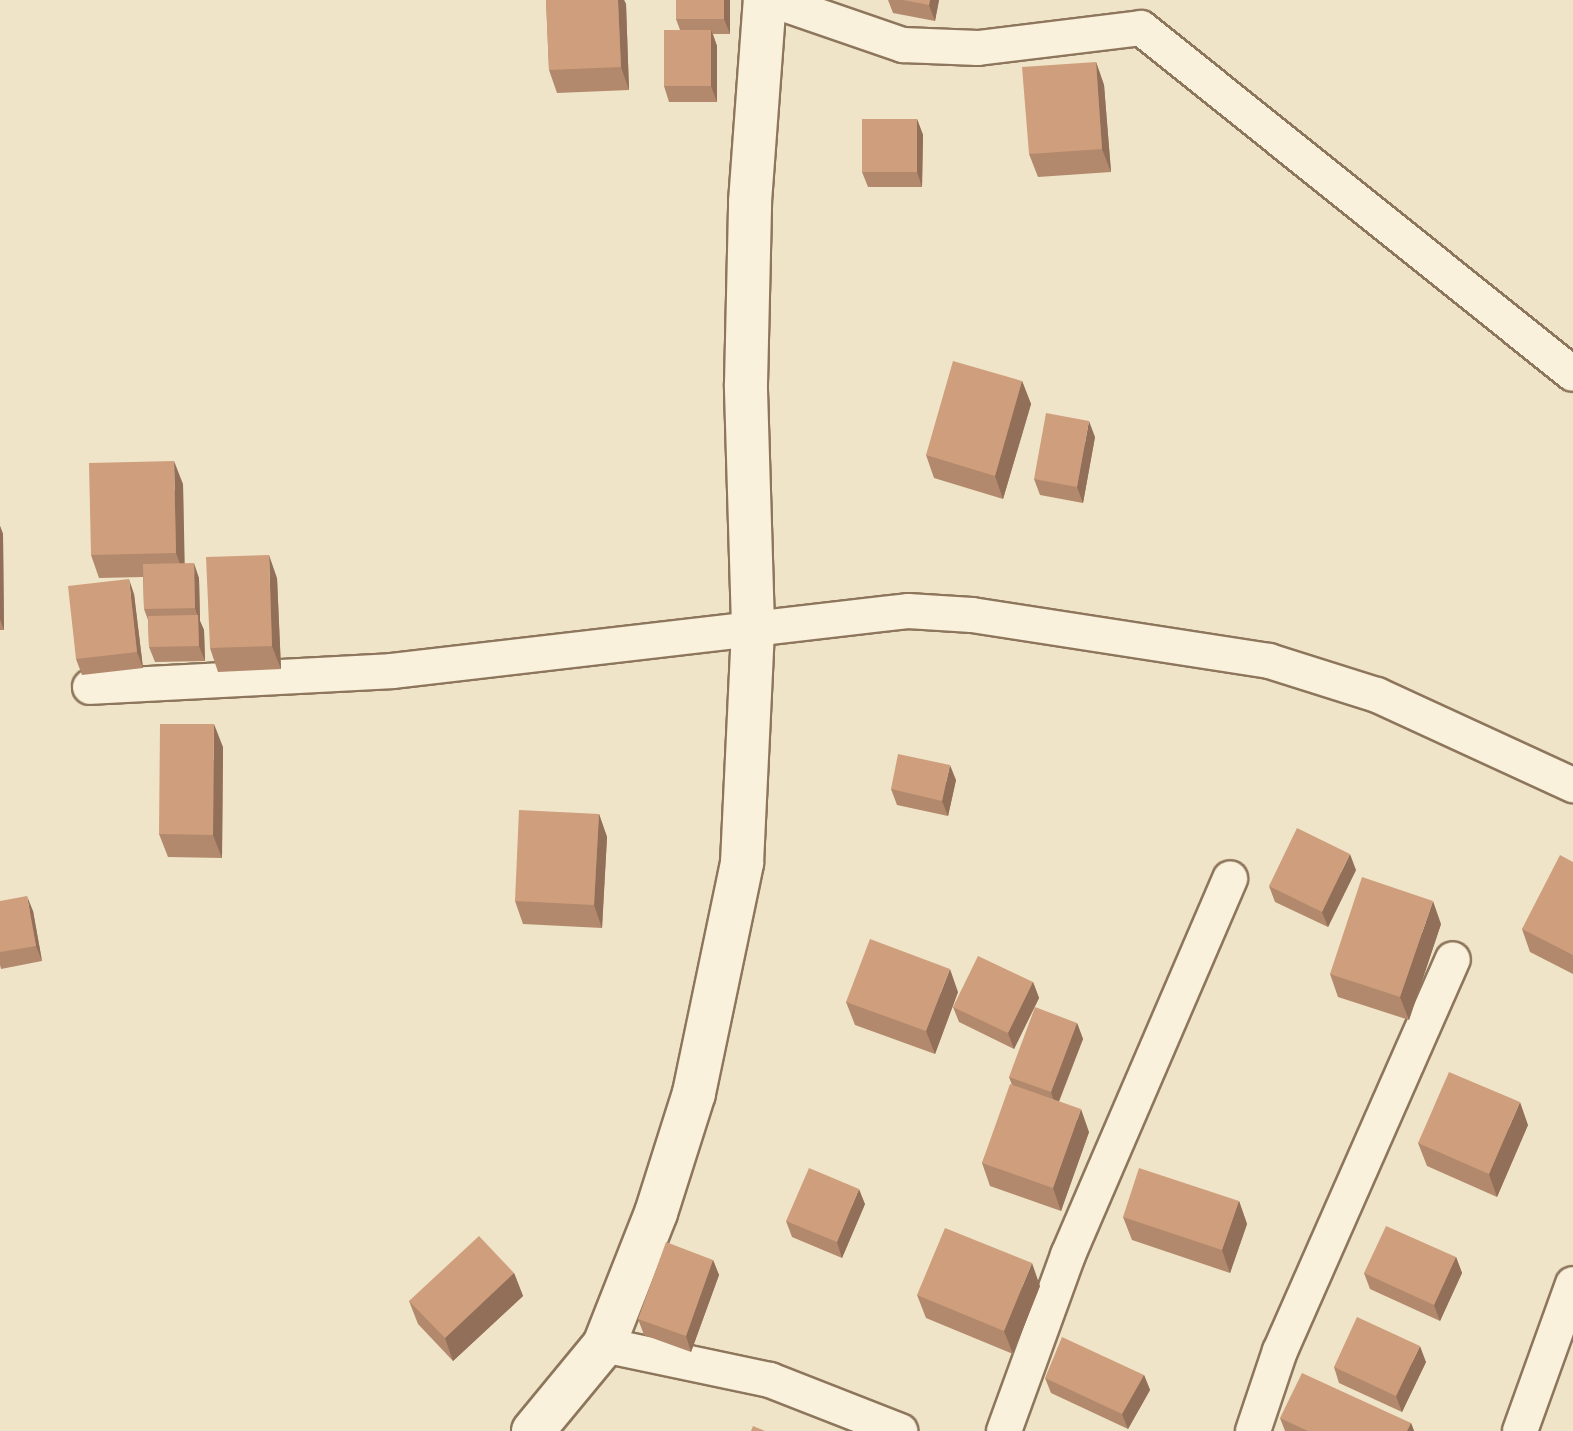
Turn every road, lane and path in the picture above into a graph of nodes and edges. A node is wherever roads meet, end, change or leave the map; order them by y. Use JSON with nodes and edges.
{"nodes":[{"id":1,"x":765,"y":0,"type":"edge"},
{"id":2,"x":772,"y":0,"type":"edge"},
{"id":3,"x":1573,"y":374,"type":"edge"},
{"id":4,"x":753,"y":626,"type":"junction"},
{"id":5,"x":90,"y":687,"type":"dead end"},
{"id":6,"x":1573,"y":785,"type":"edge"},
{"id":7,"x":1230,"y":878,"type":"dead end"},
{"id":8,"x":1453,"y":959,"type":"dead end"},
{"id":9,"x":1573,"y":1284,"type":"edge"},
{"id":10,"x":604,"y":1345,"type":"junction"},
{"id":11,"x":533,"y":1431,"type":"edge"},
{"id":12,"x":900,"y":1431,"type":"edge"},
{"id":13,"x":1004,"y":1431,"type":"edge"},
{"id":14,"x":1253,"y":1431,"type":"edge"},
{"id":15,"x":1520,"y":1431,"type":"edge"}],
"edges":[{"from":1,"to":4,"type":"street"},
{"from":2,"to":3,"type":"street"},
{"from":4,"to":5,"type":"street"},
{"from":4,"to":6,"type":"street"},
{"from":4,"to":10,"type":"street"},
{"from":7,"to":13,"type":"street"},
{"from":8,"to":14,"type":"street"},
{"from":9,"to":15,"type":"street"},
{"from":10,"to":11,"type":"street"},
{"from":10,"to":12,"type":"street"}]}
